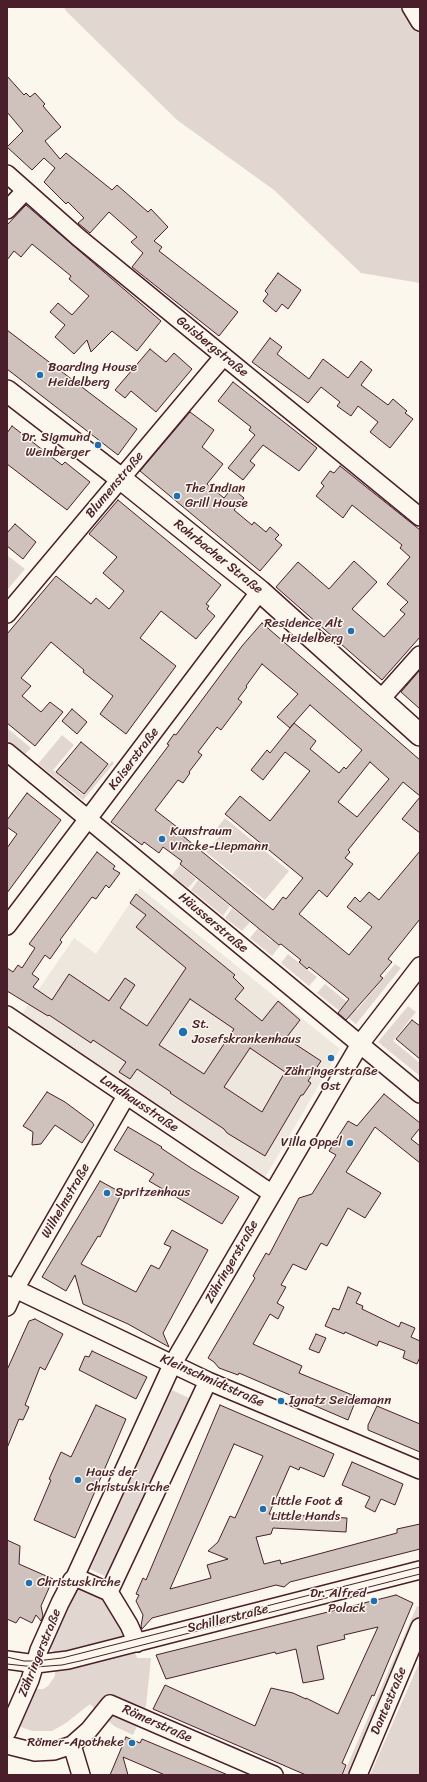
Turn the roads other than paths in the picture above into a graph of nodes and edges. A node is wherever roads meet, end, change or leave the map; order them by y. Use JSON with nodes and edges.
{"nodes":[{"id":1,"x":411,"y":7,"type":"edge"},
{"id":2,"x":420,"y":22,"type":"edge"},
{"id":3,"x":7,"y":174,"type":"edge"},
{"id":4,"x":25,"y":190,"type":"junction"},
{"id":5,"x":7,"y":210,"type":"edge"},
{"id":6,"x":223,"y":357,"type":"junction"},
{"id":7,"x":7,"y":391,"type":"edge"},
{"id":8,"x":120,"y":478,"type":"junction"},
{"id":9,"x":420,"y":518,"type":"edge"},
{"id":10,"x":260,"y":591,"type":"junction"},
{"id":11,"x":7,"y":614,"type":"edge"},
{"id":12,"x":420,"y":655,"type":"edge"},
{"id":13,"x":380,"y":700,"type":"junction"},
{"id":14,"x":420,"y":735,"type":"edge"},
{"id":15,"x":7,"y":752,"type":"edge"},
{"id":16,"x":88,"y":819,"type":"junction"},
{"id":17,"x":7,"y":926,"type":"edge"},
{"id":18,"x":420,"y":966,"type":"edge"},
{"id":19,"x":7,"y":1015,"type":"edge"},
{"id":20,"x":360,"y":1044,"type":"junction"},
{"id":21,"x":420,"y":1094,"type":"edge"},
{"id":22,"x":126,"y":1096,"type":"junction"},
{"id":23,"x":272,"y":1193,"type":"junction"},
{"id":24,"x":11,"y":1287,"type":"edge"},
{"id":25,"x":7,"y":1307,"type":"edge"},
{"id":26,"x":172,"y":1365,"type":"junction"},
{"id":27,"x":208,"y":1381,"type":"junction"},
{"id":28,"x":420,"y":1470,"type":"edge"},
{"id":29,"x":420,"y":1570,"type":"edge"},
{"id":30,"x":76,"y":1577,"type":"junction"},
{"id":31,"x":109,"y":1592,"type":"junction"},
{"id":32,"x":420,"y":1627,"type":"edge"},
{"id":33,"x":137,"y":1643,"type":"junction"},
{"id":34,"x":12,"y":1661,"type":"edge"},
{"id":35,"x":33,"y":1672,"type":"junction"},
{"id":36,"x":7,"y":1732,"type":"edge"},
{"id":37,"x":7,"y":1745,"type":"edge"},
{"id":38,"x":72,"y":1745,"type":"junction"},
{"id":39,"x":81,"y":1775,"type":"edge"},
{"id":40,"x":274,"y":1775,"type":"edge"},
{"id":41,"x":358,"y":1775,"type":"edge"}],
"edges":[{"from":1,"to":2,"type":"street"},
{"from":3,"to":4,"type":"street","name":"Gaisbergstraße"},
{"from":4,"to":5,"type":"street"},
{"from":4,"to":6,"type":"street","name":"Gaisbergstraße"},
{"from":6,"to":8,"type":"street","name":"Blumenstraße"},
{"from":6,"to":9,"type":"street","name":"Gaisbergstraße"},
{"from":7,"to":8,"type":"main road","name":"Rohrbacher Straße"},
{"from":8,"to":10,"type":"main road","name":"Rohrbacher Straße"},
{"from":8,"to":11,"type":"street","name":"Blumenstraße"},
{"from":10,"to":13,"type":"main road","name":"Rohrbacher Straße"},
{"from":10,"to":16,"type":"street","name":"Kaiserstraße"},
{"from":12,"to":13,"type":"street"},
{"from":13,"to":14,"type":"main road","name":"Rohrbacher Straße"},
{"from":15,"to":16,"type":"street","name":"Häusserstraße"},
{"from":16,"to":17,"type":"street","name":"Kaiserstraße"},
{"from":16,"to":20,"type":"street","name":"Häusserstraße"},
{"from":18,"to":20,"type":"street","name":"Zähringerstraße"},
{"from":19,"to":22,"type":"street","name":"Landhausstraße"},
{"from":20,"to":21,"type":"street","name":"Häusserstraße"},
{"from":20,"to":23,"type":"street","name":"Zähringerstraße"},
{"from":22,"to":23,"type":"street","name":"Landhausstraße"},
{"from":22,"to":24,"type":"street","name":"Wilhelmstraße"},
{"from":23,"to":26,"type":"street","name":"Zähringerstraße"},
{"from":24,"to":25,"type":"street","name":"Wilhelmstraße"},
{"from":24,"to":26,"type":"street","name":"Kleinschmidtstraße"},
{"from":26,"to":27,"type":"street","name":"Kleinschmidtstraße"},
{"from":26,"to":30,"type":"street","name":"Zähringerstraße"},
{"from":27,"to":28,"type":"street","name":"Kleinschmidtstraße"},
{"from":27,"to":31,"type":"street"},
{"from":29,"to":33,"type":"street","name":"Schillerstraße"},
{"from":30,"to":31,"type":"street"},
{"from":30,"to":35,"type":"street","name":"Zähringerstraße"},
{"from":31,"to":33,"type":"street"},
{"from":32,"to":41,"type":"street","name":"Dantestraße"},
{"from":33,"to":35,"type":"street","name":"Schillerstraße"},
{"from":34,"to":35,"type":"street"},
{"from":35,"to":36,"type":"street","name":"Zähringerstraße"},
{"from":37,"to":38,"type":"street","name":"Römerstraße"},
{"from":38,"to":39,"type":"street"},
{"from":38,"to":40,"type":"street","name":"Römerstraße"}]}
